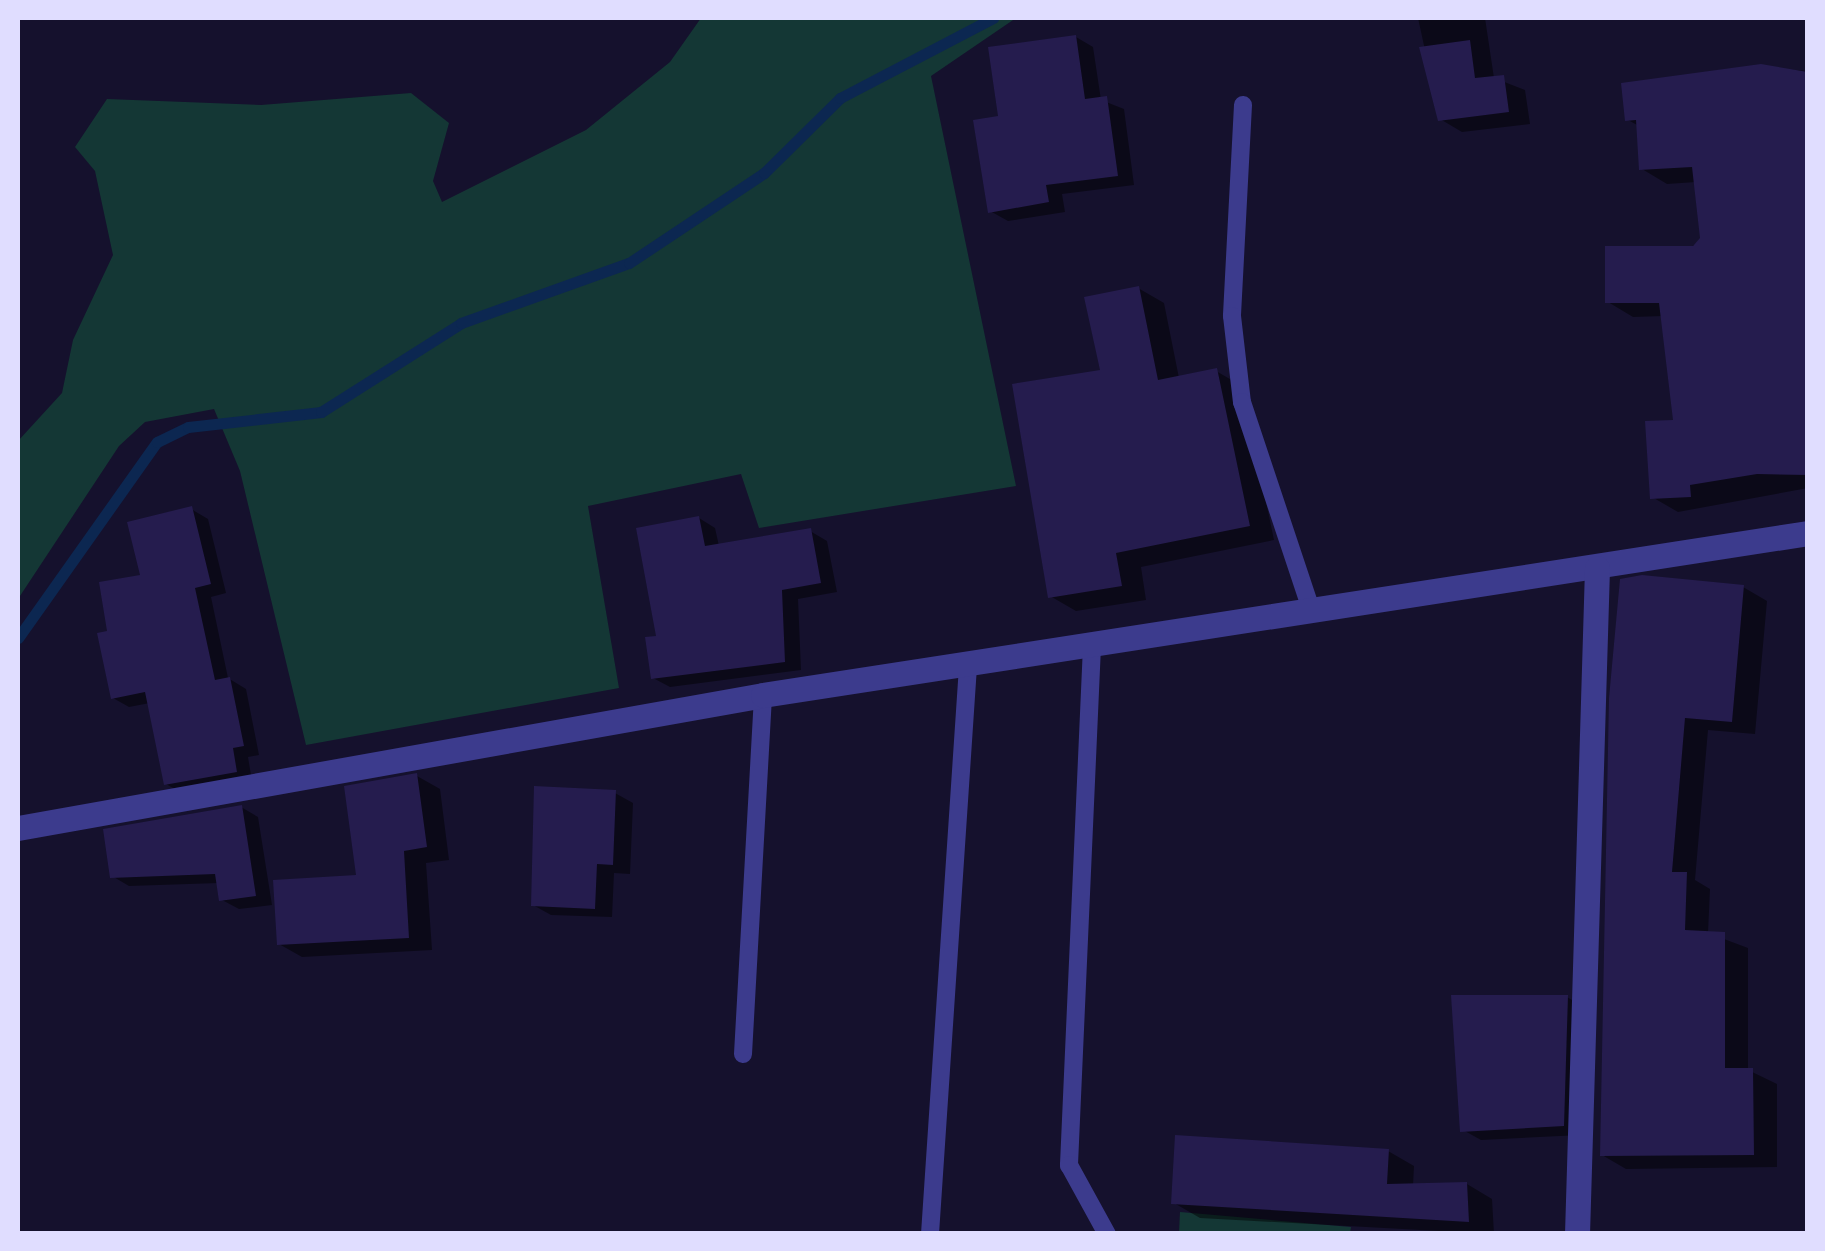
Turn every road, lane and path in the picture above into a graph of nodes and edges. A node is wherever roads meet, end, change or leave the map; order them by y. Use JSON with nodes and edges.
{"nodes":[{"id":1,"x":1244,"y":105,"type":"dead end"},
{"id":2,"x":1808,"y":533,"type":"edge"},
{"id":3,"x":1596,"y":568,"type":"junction"},
{"id":4,"x":1312,"y":612,"type":"junction"},
{"id":5,"x":1092,"y":646,"type":"junction"},
{"id":6,"x":968,"y":666,"type":"junction"},
{"id":7,"x":763,"y":694,"type":"junction"},
{"id":8,"x":18,"y":828,"type":"edge"},
{"id":9,"x":743,"y":1054,"type":"dead end"},
{"id":10,"x":930,"y":1234,"type":"edge"},
{"id":11,"x":1108,"y":1234,"type":"edge"},
{"id":12,"x":1578,"y":1234,"type":"edge"}],
"edges":[{"from":1,"to":4,"type":"lane"},
{"from":2,"to":3,"type":"street"},
{"from":3,"to":4,"type":"street"},
{"from":3,"to":12,"type":"street"},
{"from":4,"to":5,"type":"street"},
{"from":5,"to":6,"type":"street"},
{"from":5,"to":11,"type":"lane"},
{"from":6,"to":7,"type":"street"},
{"from":6,"to":10,"type":"lane"},
{"from":7,"to":8,"type":"street"},
{"from":7,"to":9,"type":"lane"}]}
